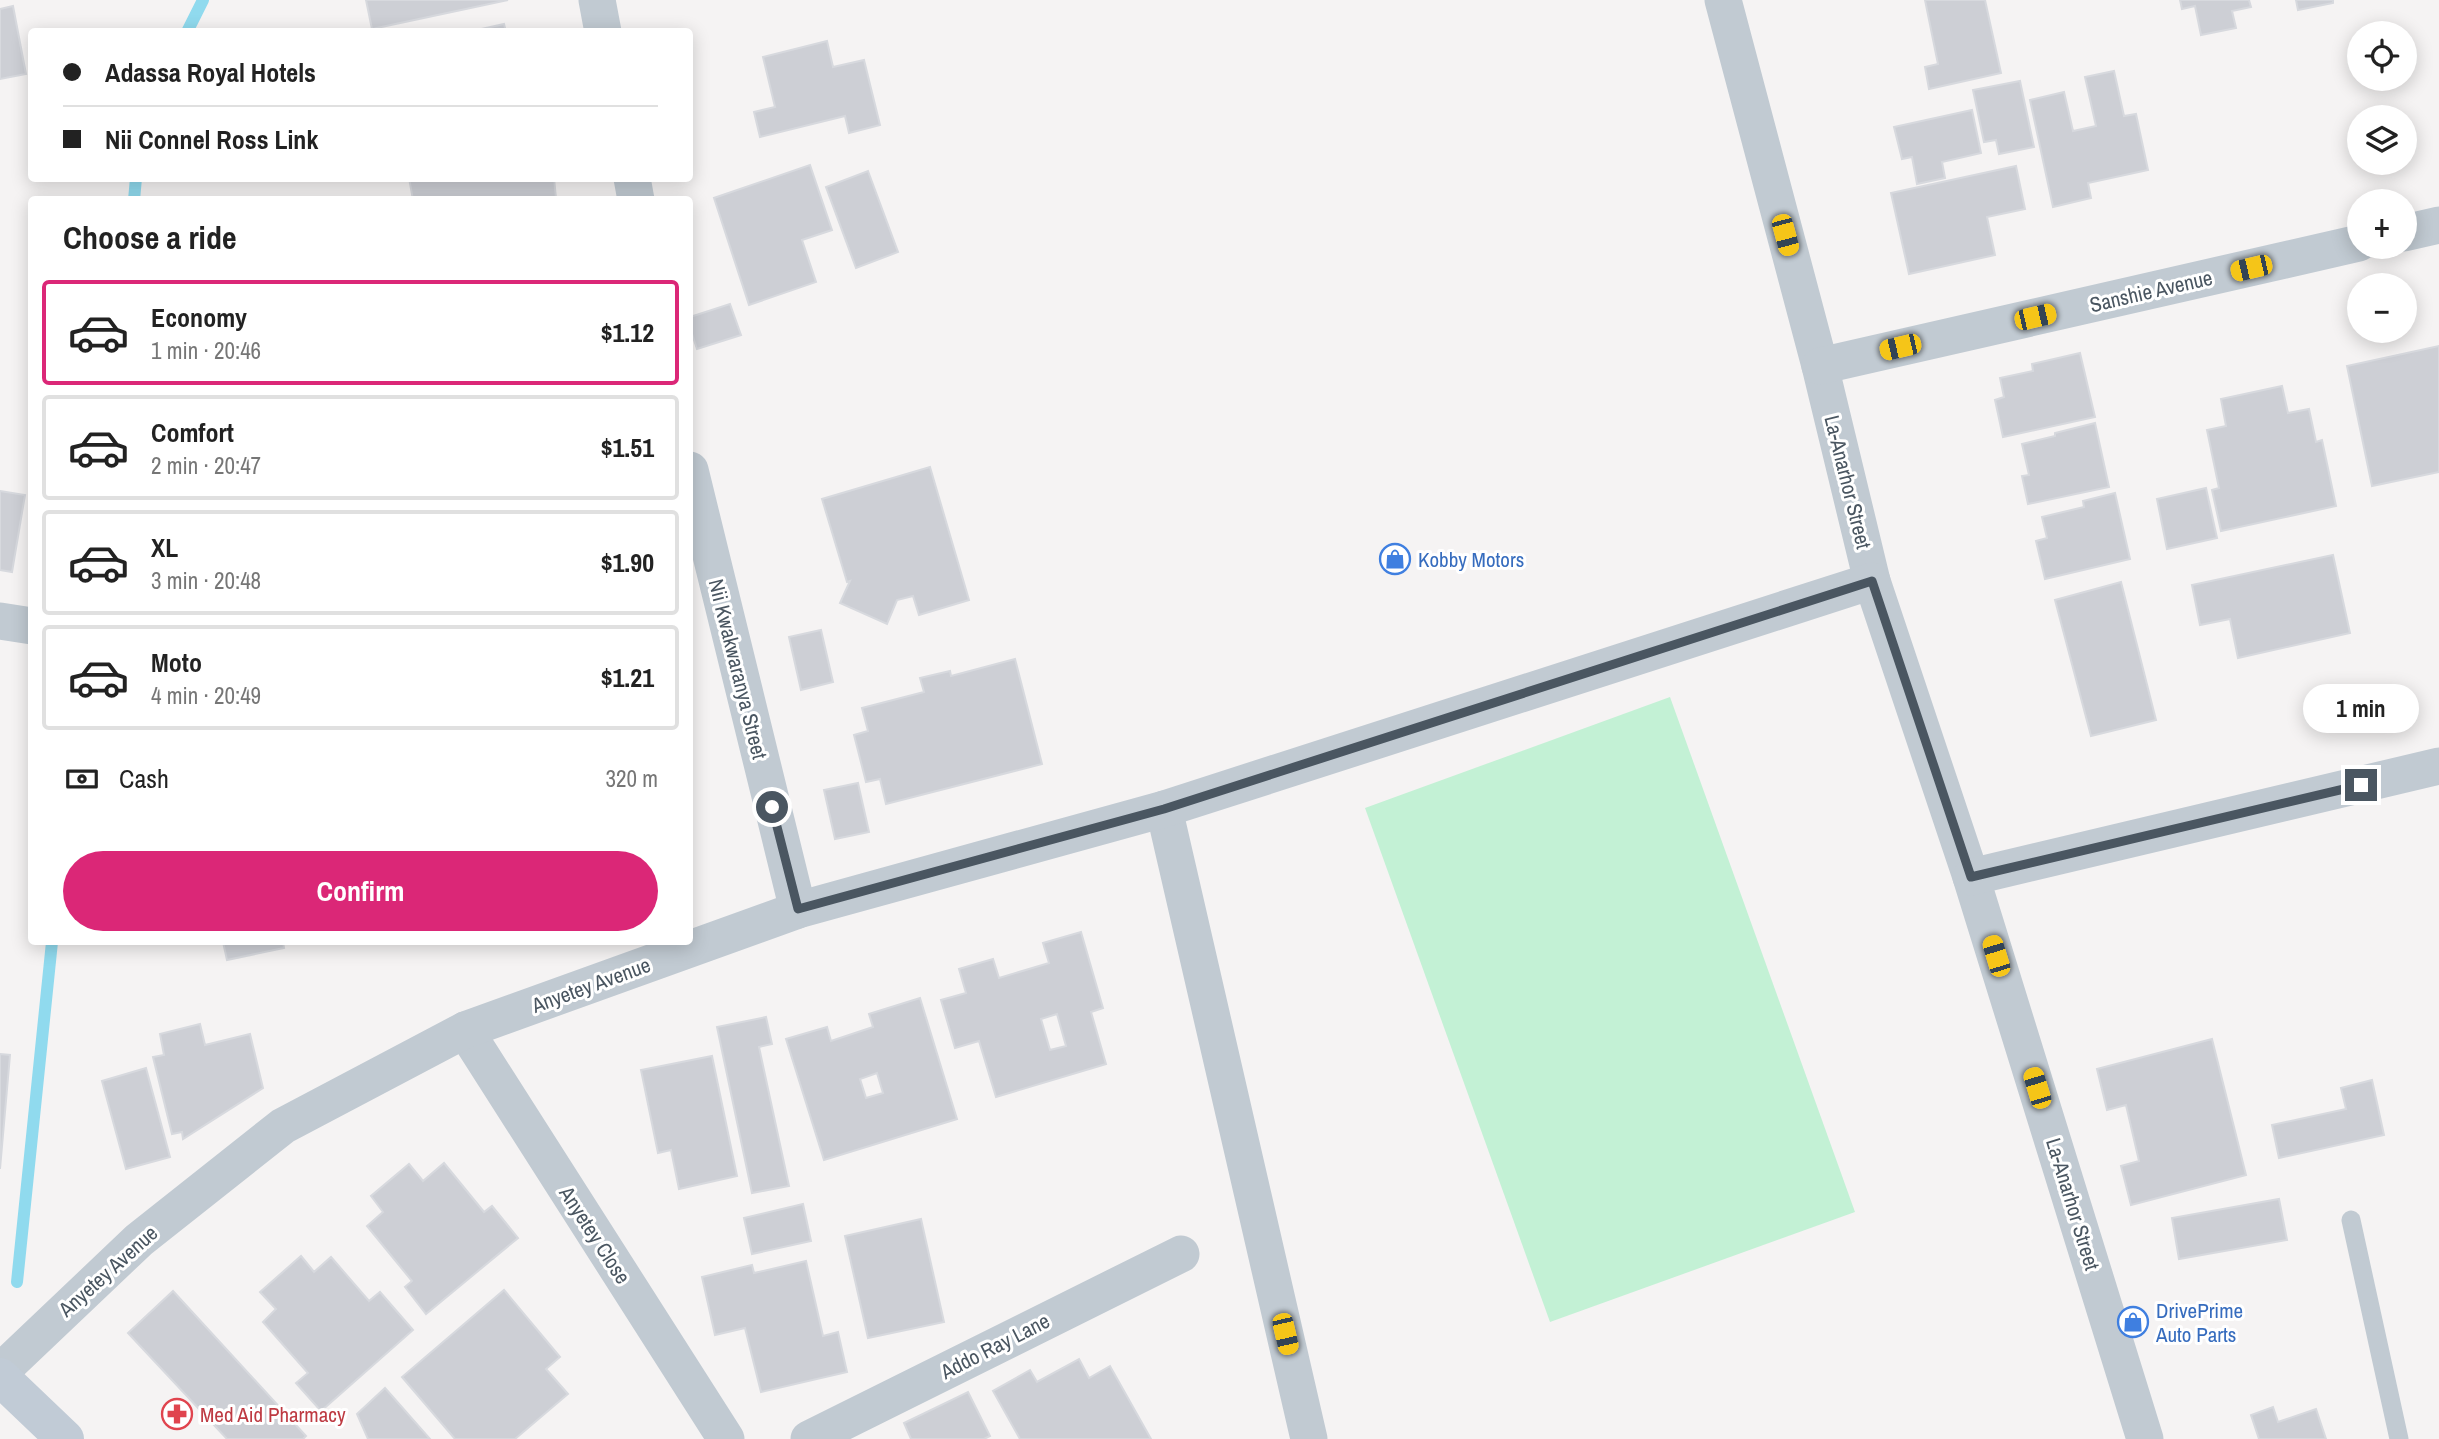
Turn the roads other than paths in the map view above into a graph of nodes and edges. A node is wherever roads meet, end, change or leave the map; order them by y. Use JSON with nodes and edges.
{"nodes":[{"id":1,"x":597,"y":0,"type":"edge"},
{"id":2,"x":1723,"y":0,"type":"edge"},
{"id":3,"x":602,"y":28,"type":"edge"},
{"id":4,"x":2439,"y":225,"type":"edge"},
{"id":5,"x":2417,"y":230,"type":"edge"},
{"id":6,"x":2347,"y":246,"type":"edge"},
{"id":7,"x":1820,"y":366,"type":"junction"},
{"id":8,"x":693,"y":484,"type":"edge"},
{"id":9,"x":1872,"y":581,"type":"junction"},
{"id":10,"x":0,"y":621,"type":"edge"},
{"id":11,"x":28,"y":625,"type":"edge"},
{"id":12,"x":2439,"y":766,"type":"edge"},
{"id":13,"x":1164,"y":809,"type":"junction"},
{"id":14,"x":1971,"y":877,"type":"junction"},
{"id":15,"x":798,"y":909,"type":"junction"},
{"id":16,"x":465,"y":1030,"type":"junction"},
{"id":17,"x":2351,"y":1220,"type":"dead end"},
{"id":18,"x":1181,"y":1254,"type":"dead end"},
{"id":19,"x":0,"y":1372,"type":"edge"},
{"id":20,"x":0,"y":1377,"type":"edge"},
{"id":21,"x":65,"y":1439,"type":"edge"},
{"id":22,"x":726,"y":1439,"type":"edge"},
{"id":23,"x":809,"y":1439,"type":"edge"},
{"id":24,"x":1310,"y":1439,"type":"edge"},
{"id":25,"x":2145,"y":1439,"type":"edge"},
{"id":26,"x":2399,"y":1439,"type":"edge"}],
"edges":[{"from":1,"to":3,"type":"street"},
{"from":2,"to":7,"type":"street","name":"La-Anarhor Street"},
{"from":4,"to":5,"type":"street"},
{"from":6,"to":7,"type":"street","name":"Sanshie Avenue"},
{"from":7,"to":9,"type":"street","name":"La-Anarhor Street"},
{"from":8,"to":15,"type":"street","name":"Nii Kwakwaranya Street"},
{"from":9,"to":13,"type":"street","name":"Anyetey Avenue"},
{"from":9,"to":14,"type":"street","name":"La-Anarhor Street"},
{"from":10,"to":11,"type":"street"},
{"from":12,"to":14,"type":"street"},
{"from":13,"to":15,"type":"street","name":"Anyetey Avenue"},
{"from":13,"to":24,"type":"street"},
{"from":14,"to":25,"type":"street","name":"La-Anarhor Street"},
{"from":15,"to":16,"type":"street","name":"Anyetey Avenue"},
{"from":16,"to":19,"type":"street","name":"Anyetey Avenue"},
{"from":16,"to":22,"type":"street","name":"Anyetey Close"},
{"from":17,"to":26,"type":"lane"},
{"from":18,"to":23,"type":"street","name":"Addo Ray Lane"},
{"from":20,"to":21,"type":"main road"}]}
